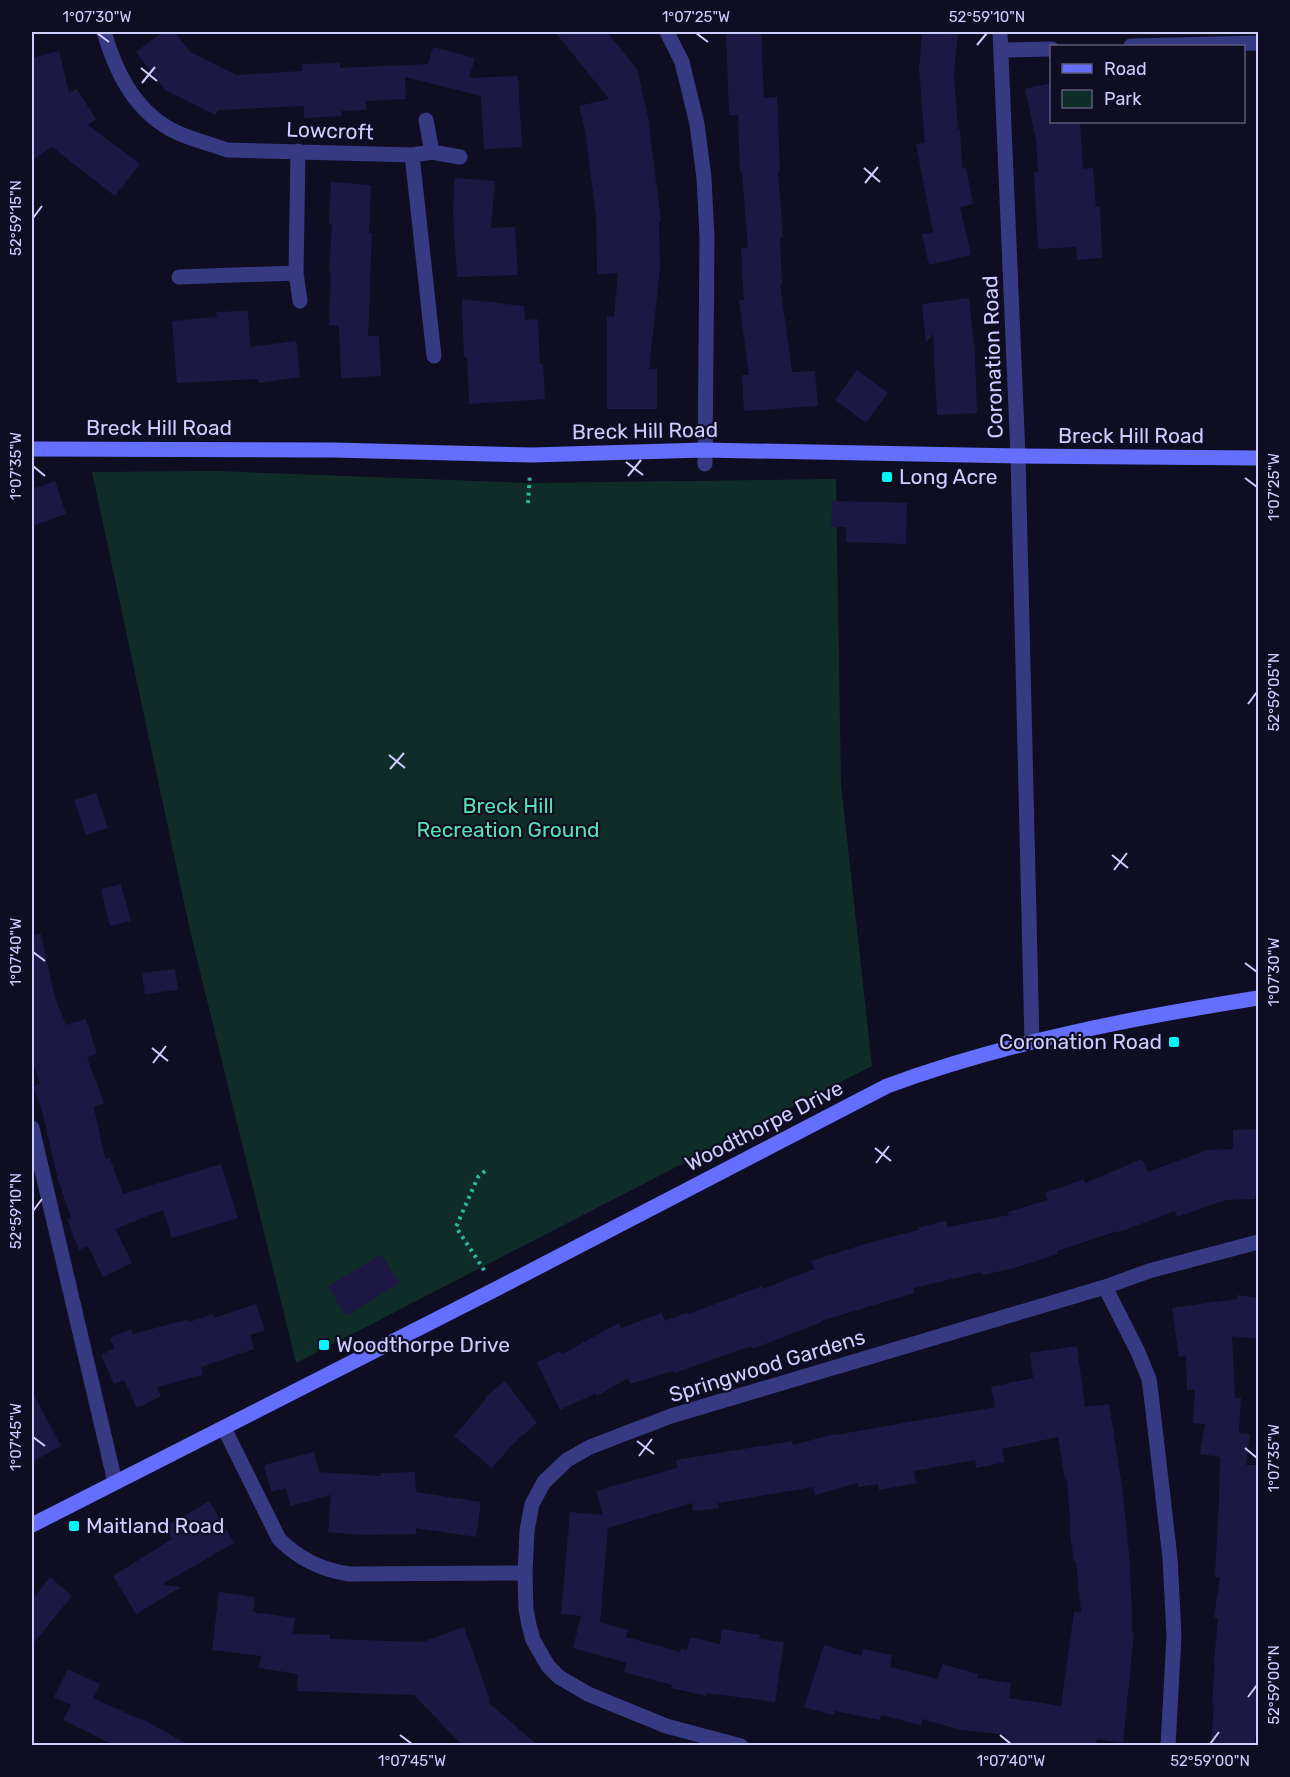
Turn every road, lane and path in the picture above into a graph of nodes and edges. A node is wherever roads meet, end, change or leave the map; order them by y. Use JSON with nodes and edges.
{"nodes":[{"id":1,"x":104,"y":32,"type":"edge"},
{"id":2,"x":667,"y":32,"type":"edge"},
{"id":3,"x":1000,"y":32,"type":"edge"},
{"id":4,"x":1258,"y":43,"type":"edge"},
{"id":5,"x":1173,"y":45,"type":"edge"},
{"id":6,"x":1050,"y":49,"type":"edge"},
{"id":7,"x":1001,"y":51,"type":"junction"},
{"id":8,"x":426,"y":120,"type":"dead end"},
{"id":9,"x":298,"y":151,"type":"junction"},
{"id":10,"x":432,"y":152,"type":"junction"},
{"id":11,"x":412,"y":154,"type":"junction"},
{"id":12,"x":460,"y":157,"type":"dead end"},
{"id":13,"x":297,"y":273,"type":"junction"},
{"id":14,"x":179,"y":277,"type":"dead end"},
{"id":15,"x":300,"y":301,"type":"dead end"},
{"id":16,"x":434,"y":356,"type":"dead end"},
{"id":17,"x":32,"y":449,"type":"edge"},
{"id":18,"x":532,"y":455,"type":"junction"},
{"id":19,"x":1018,"y":456,"type":"junction"},
{"id":20,"x":704,"y":457,"type":"junction"},
{"id":21,"x":1258,"y":458,"type":"edge"},
{"id":22,"x":528,"y":503,"type":"dead end"},
{"id":23,"x":1258,"y":998,"type":"edge"},
{"id":24,"x":1032,"y":1042,"type":"junction"},
{"id":25,"x":32,"y":1128,"type":"edge"},
{"id":26,"x":485,"y":1171,"type":"dead end"},
{"id":27,"x":1258,"y":1242,"type":"edge"},
{"id":28,"x":1105,"y":1287,"type":"junction"},
{"id":29,"x":498,"y":1288,"type":"junction"},
{"id":30,"x":224,"y":1428,"type":"junction"},
{"id":31,"x":115,"y":1482,"type":"junction"},
{"id":32,"x":32,"y":1525,"type":"edge"},
{"id":33,"x":525,"y":1573,"type":"junction"},
{"id":34,"x":741,"y":1746,"type":"edge"},
{"id":35,"x":1168,"y":1746,"type":"edge"}],
"edges":[{"from":1,"to":9,"type":"street","name":"Lowcroft"},
{"from":2,"to":20,"type":"street"},
{"from":3,"to":7,"type":"street","name":"Coronation Road"},
{"from":4,"to":5,"type":"street"},
{"from":6,"to":7,"type":"street"},
{"from":7,"to":19,"type":"street","name":"Coronation Road"},
{"from":8,"to":10,"type":"street"},
{"from":9,"to":11,"type":"street","name":"Lowcroft"},
{"from":9,"to":13,"type":"street"},
{"from":10,"to":11,"type":"street","name":"Lowcroft"},
{"from":10,"to":12,"type":"street","name":"Lowcroft"},
{"from":11,"to":16,"type":"street"},
{"from":13,"to":14,"type":"street"},
{"from":13,"to":15,"type":"street"},
{"from":17,"to":18,"type":"street","name":"Breck Hill Road"},
{"from":18,"to":20,"type":"street","name":"Breck Hill Road"},
{"from":18,"to":22,"type":"path"},
{"from":19,"to":20,"type":"street","name":"Breck Hill Road"},
{"from":19,"to":21,"type":"street","name":"Breck Hill Road"},
{"from":19,"to":24,"type":"street","name":"Coronation Road"},
{"from":23,"to":24,"type":"street","name":"Woodthorpe Drive"},
{"from":24,"to":29,"type":"street","name":"Woodthorpe Drive"},
{"from":25,"to":31,"type":"street"},
{"from":26,"to":29,"type":"path"},
{"from":27,"to":28,"type":"street","name":"Springwood Gardens"},
{"from":28,"to":33,"type":"street","name":"Springwood Gardens"},
{"from":28,"to":35,"type":"street"},
{"from":29,"to":30,"type":"street","name":"Woodthorpe Drive"},
{"from":30,"to":31,"type":"street","name":"Woodthorpe Drive"},
{"from":30,"to":33,"type":"street"},
{"from":31,"to":32,"type":"street","name":"Woodthorpe Drive"},
{"from":33,"to":34,"type":"street","name":"Springwood Gardens"}]}
